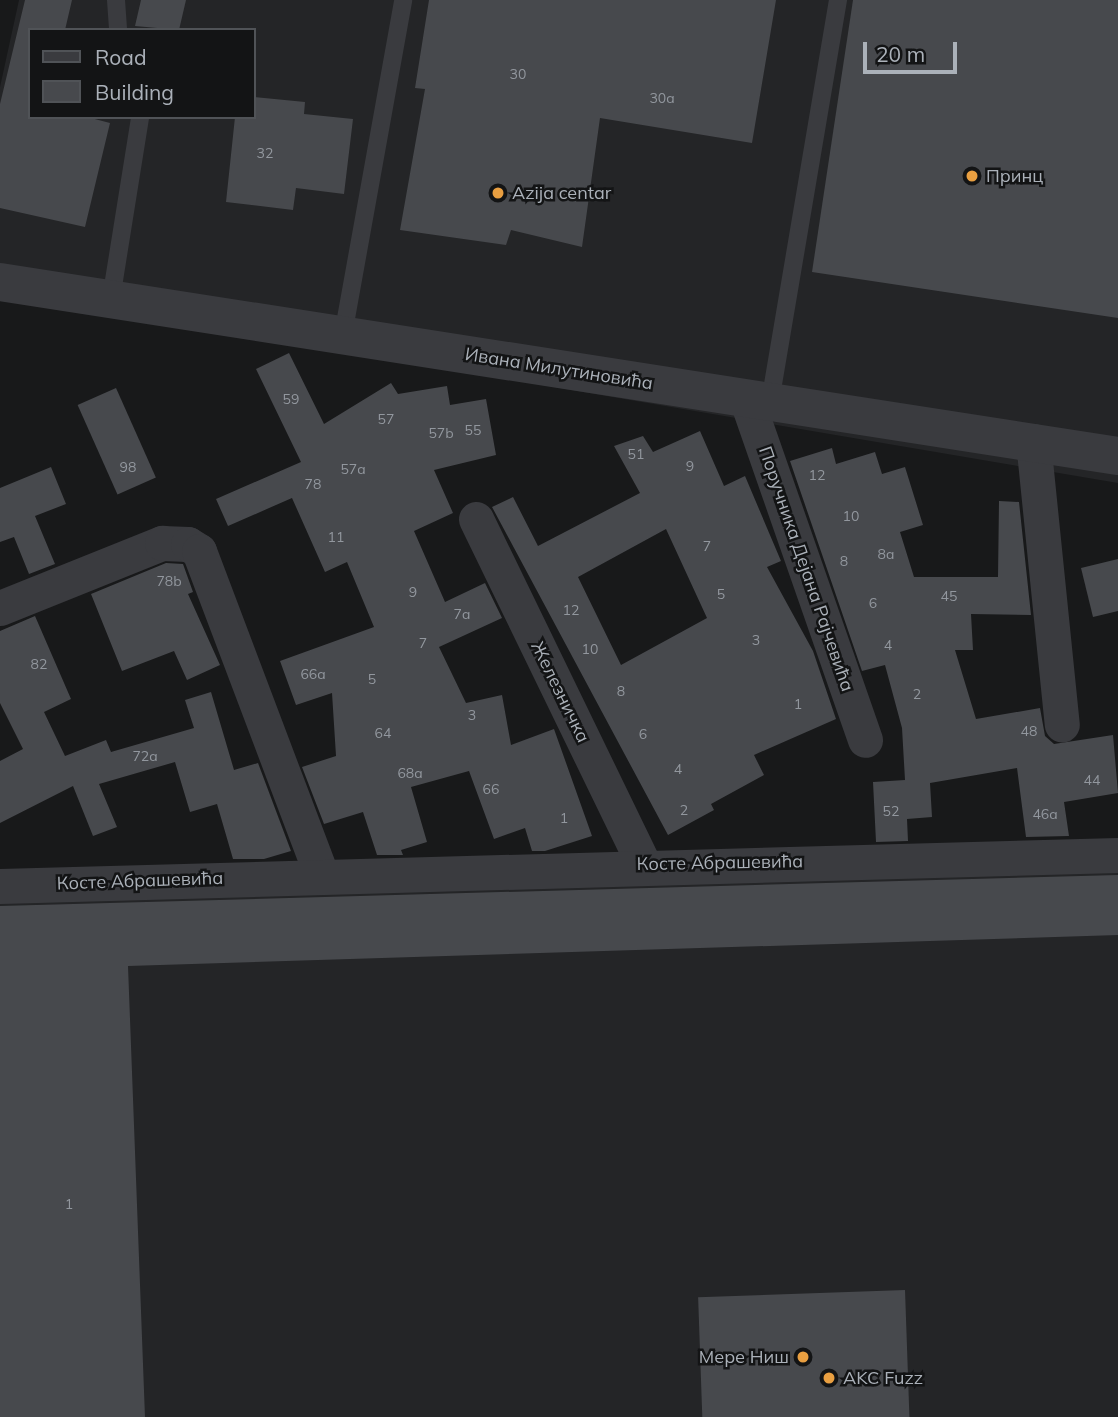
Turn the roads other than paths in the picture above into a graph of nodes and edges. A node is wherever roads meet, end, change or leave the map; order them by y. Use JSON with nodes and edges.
{"nodes":[{"id":1,"x":116,"y":0,"type":"edge"},
{"id":2,"x":403,"y":0,"type":"edge"},
{"id":3,"x":838,"y":0,"type":"edge"},
{"id":4,"x":118,"y":28,"type":"edge"},
{"id":5,"x":140,"y":119,"type":"edge"},
{"id":6,"x":0,"y":282,"type":"edge"},
{"id":7,"x":111,"y":299,"type":"junction"},
{"id":8,"x":342,"y":335,"type":"junction"},
{"id":9,"x":758,"y":400,"type":"junction"},
{"id":10,"x":1033,"y":441,"type":"junction"},
{"id":11,"x":1118,"y":456,"type":"edge"},
{"id":12,"x":476,"y":519,"type":"dead end"},
{"id":13,"x":0,"y":608,"type":"edge"},
{"id":14,"x":1062,"y":725,"type":"dead end"},
{"id":15,"x":865,"y":740,"type":"dead end"},
{"id":16,"x":1118,"y":855,"type":"edge"},
{"id":17,"x":644,"y":865,"type":"junction"},
{"id":18,"x":321,"y":874,"type":"junction"},
{"id":19,"x":0,"y":886,"type":"edge"}],
"edges":[{"from":1,"to":4,"type":"lane"},
{"from":2,"to":8,"type":"lane"},
{"from":3,"to":9,"type":"lane"},
{"from":5,"to":7,"type":"lane"},
{"from":6,"to":7,"type":"street","name":"Ивана Милутиновића"},
{"from":7,"to":8,"type":"street","name":"Ивана Милутиновића"},
{"from":8,"to":9,"type":"street","name":"Ивана Милутиновића"},
{"from":9,"to":10,"type":"street","name":"Ивана Милутиновића"},
{"from":9,"to":15,"type":"street","name":"Поручника Дејана Рајчевића"},
{"from":10,"to":11,"type":"street","name":"Ивана Милутиновића"},
{"from":10,"to":14,"type":"street"},
{"from":12,"to":17,"type":"street","name":"Железничка"},
{"from":13,"to":18,"type":"street"},
{"from":16,"to":17,"type":"street","name":"Косте Абрашевића"},
{"from":17,"to":18,"type":"street","name":"Косте Абрашевића"},
{"from":18,"to":19,"type":"street","name":"Косте Абрашевића"}]}
